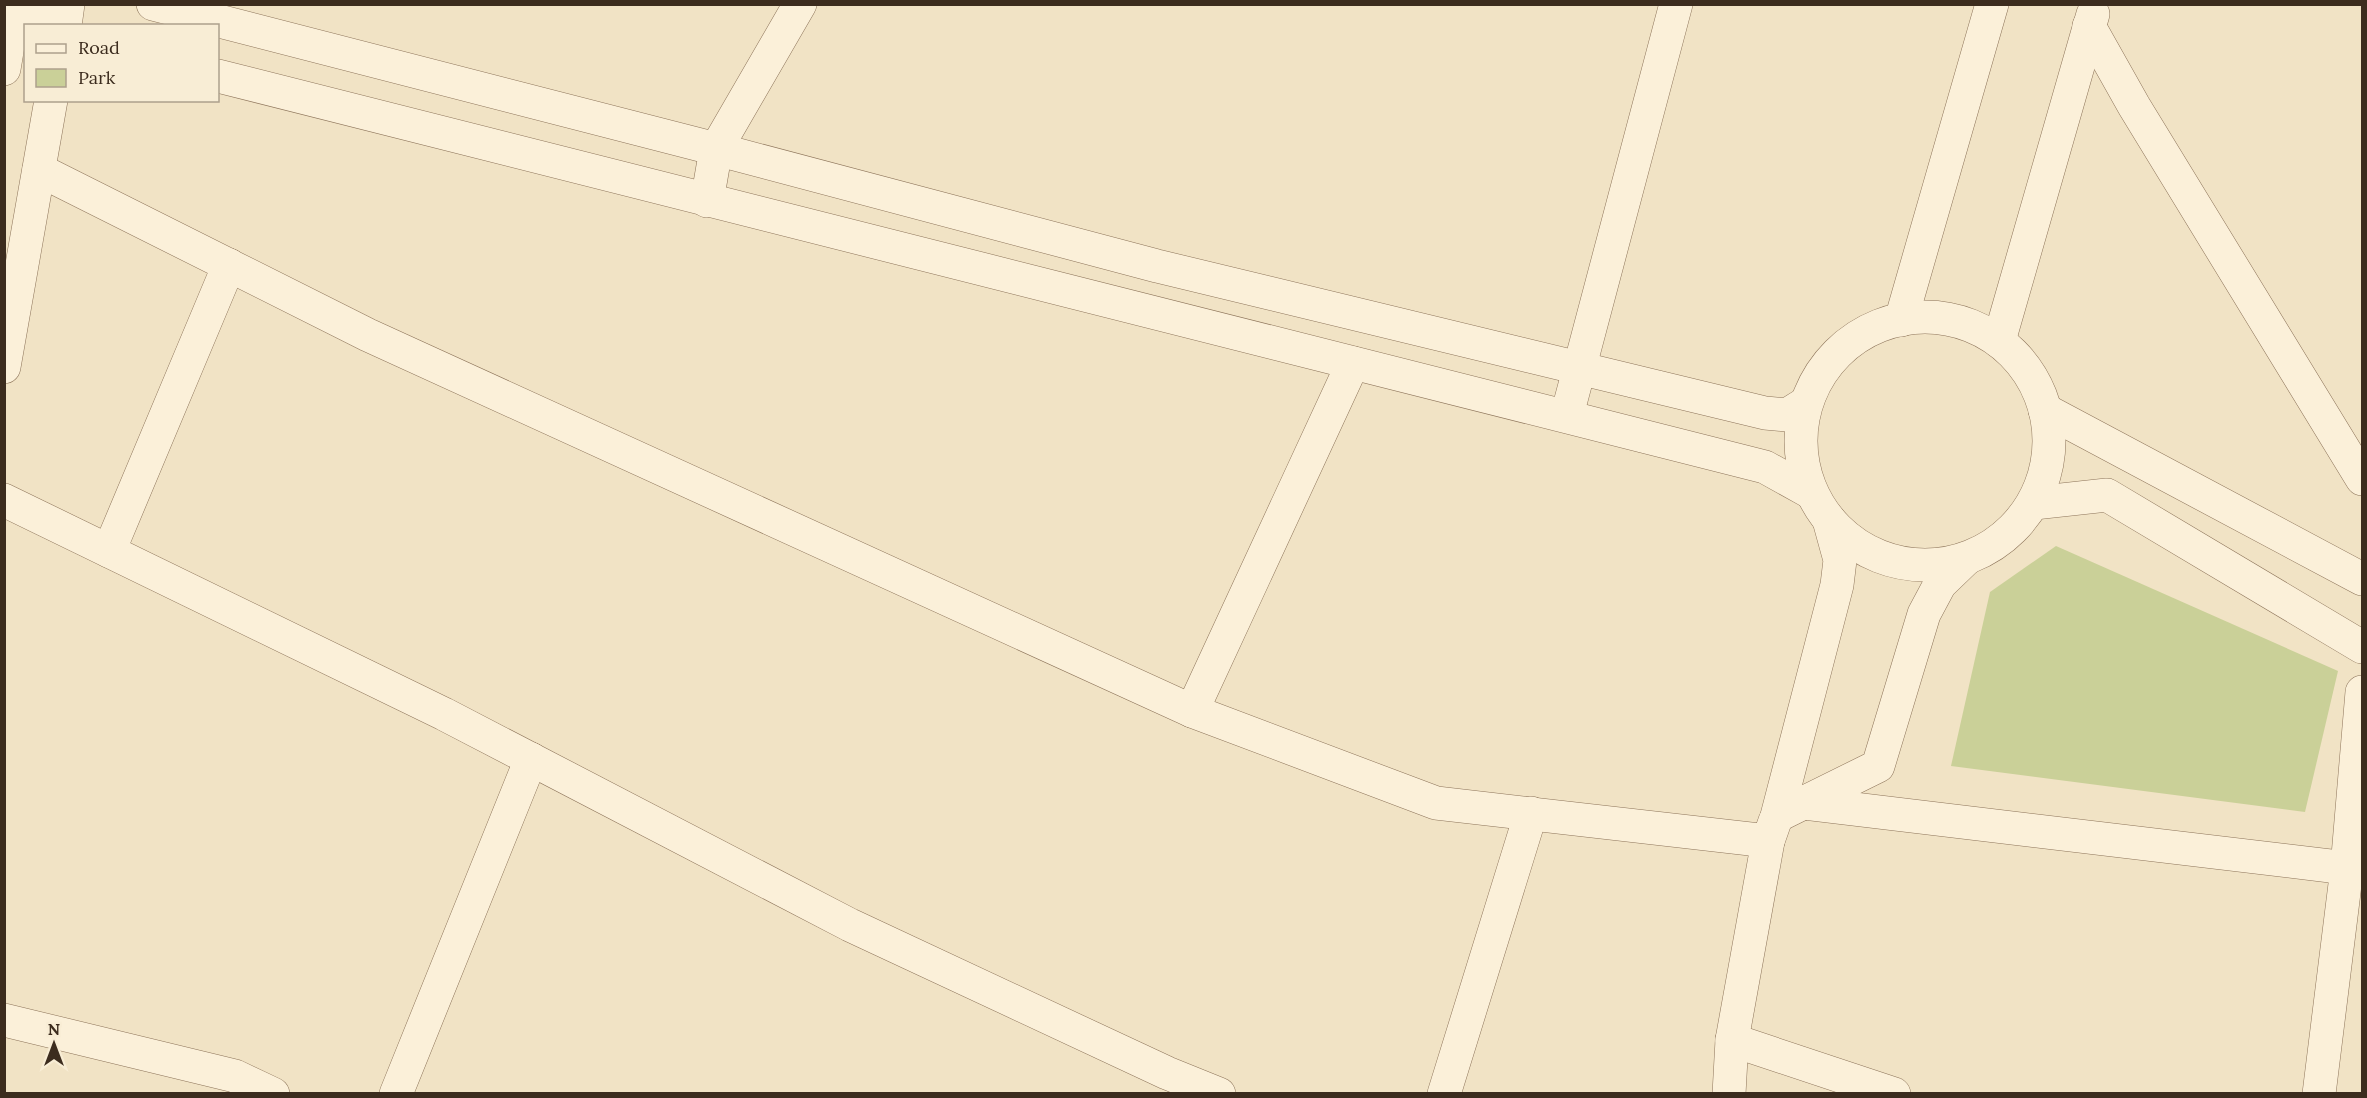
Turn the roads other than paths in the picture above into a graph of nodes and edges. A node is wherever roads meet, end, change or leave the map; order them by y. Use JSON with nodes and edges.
{"nodes":[{"id":1,"x":15,"y":4,"type":"edge"},
{"id":2,"x":26,"y":4,"type":"edge"},
{"id":3,"x":68,"y":4,"type":"edge"},
{"id":4,"x":153,"y":4,"type":"edge"},
{"id":5,"x":800,"y":4,"type":"edge"},
{"id":6,"x":1676,"y":4,"type":"edge"},
{"id":7,"x":1992,"y":4,"type":"edge"},
{"id":8,"x":2092,"y":15,"type":"edge"},
{"id":9,"x":48,"y":24,"type":"edge"},
{"id":10,"x":64,"y":24,"type":"edge"},
{"id":11,"x":4,"y":69,"type":"edge"},
{"id":12,"x":219,"y":76,"type":"edge"},
{"id":13,"x":51,"y":102,"type":"edge"},
{"id":14,"x":716,"y":149,"type":"junction"},
{"id":15,"x":39,"y":170,"type":"junction"},
{"id":16,"x":707,"y":201,"type":"junction"},
{"id":17,"x":229,"y":265,"type":"junction"},
{"id":18,"x":1901,"y":320,"type":"junction"},
{"id":19,"x":1999,"y":341,"type":"junction"},
{"id":20,"x":1353,"y":363,"type":"junction"},
{"id":21,"x":4,"y":367,"type":"edge"},
{"id":22,"x":1580,"y":368,"type":"junction"},
{"id":23,"x":1806,"y":402,"type":"junction"},
{"id":24,"x":2045,"y":410,"type":"junction"},
{"id":25,"x":1567,"y":415,"type":"junction"},
{"id":26,"x":2362,"y":479,"type":"edge"},
{"id":27,"x":1810,"y":492,"type":"junction"},
{"id":28,"x":4,"y":501,"type":"edge"},
{"id":29,"x":2034,"y":502,"type":"junction"},
{"id":30,"x":1829,"y":520,"type":"junction"},
{"id":31,"x":109,"y":551,"type":"junction"},
{"id":32,"x":1966,"y":559,"type":"junction"},
{"id":33,"x":2362,"y":579,"type":"edge"},
{"id":34,"x":2362,"y":647,"type":"edge"},
{"id":35,"x":2362,"y":692,"type":"edge"},
{"id":36,"x":1192,"y":711,"type":"junction"},
{"id":37,"x":531,"y":759,"type":"junction"},
{"id":38,"x":1878,"y":766,"type":"junction"},
{"id":39,"x":1531,"y":813,"type":"junction"},
{"id":40,"x":1907,"y":815,"type":"junction"},
{"id":41,"x":1783,"y":820,"type":"junction"},
{"id":42,"x":2346,"y":868,"type":"junction"},
{"id":43,"x":4,"y":1020,"type":"edge"},
{"id":44,"x":1732,"y":1040,"type":"junction"},
{"id":45,"x":1165,"y":1083,"type":"edge"},
{"id":46,"x":273,"y":1094,"type":"edge"},
{"id":47,"x":396,"y":1094,"type":"edge"},
{"id":48,"x":1219,"y":1094,"type":"edge"},
{"id":49,"x":1444,"y":1094,"type":"edge"},
{"id":50,"x":1729,"y":1094,"type":"edge"},
{"id":51,"x":1894,"y":1094,"type":"edge"},
{"id":52,"x":2319,"y":1094,"type":"edge"}],
"edges":[{"from":1,"to":11,"type":"street"},
{"from":2,"to":9,"type":"street"},
{"from":3,"to":10,"type":"street"},
{"from":4,"to":14,"type":"street"},
{"from":5,"to":14,"type":"street"},
{"from":6,"to":22,"type":"street"},
{"from":7,"to":18,"type":"street"},
{"from":8,"to":19,"type":"street"},
{"from":8,"to":26,"type":"street"},
{"from":12,"to":16,"type":"street"},
{"from":13,"to":15,"type":"street"},
{"from":14,"to":16,"type":"street"},
{"from":14,"to":22,"type":"street"},
{"from":15,"to":17,"type":"street"},
{"from":15,"to":21,"type":"street"},
{"from":16,"to":20,"type":"street"},
{"from":17,"to":31,"type":"street"},
{"from":17,"to":36,"type":"street"},
{"from":18,"to":19,"type":"street"},
{"from":18,"to":23,"type":"street"},
{"from":19,"to":24,"type":"street"},
{"from":20,"to":25,"type":"street"},
{"from":20,"to":36,"type":"street"},
{"from":22,"to":23,"type":"street"},
{"from":22,"to":25,"type":"street"},
{"from":23,"to":27,"type":"street"},
{"from":24,"to":29,"type":"street"},
{"from":24,"to":33,"type":"street"},
{"from":25,"to":27,"type":"street"},
{"from":27,"to":30,"type":"street"},
{"from":28,"to":31,"type":"street"},
{"from":29,"to":32,"type":"street"},
{"from":29,"to":34,"type":"street"},
{"from":30,"to":32,"type":"street"},
{"from":30,"to":41,"type":"street"},
{"from":31,"to":37,"type":"street"},
{"from":32,"to":38,"type":"street"},
{"from":35,"to":42,"type":"street"},
{"from":36,"to":39,"type":"street"},
{"from":37,"to":45,"type":"street"},
{"from":37,"to":47,"type":"street"},
{"from":38,"to":40,"type":"street"},
{"from":38,"to":41,"type":"street"},
{"from":39,"to":41,"type":"street"},
{"from":39,"to":49,"type":"street"},
{"from":40,"to":41,"type":"street"},
{"from":40,"to":42,"type":"street"},
{"from":41,"to":44,"type":"street"},
{"from":42,"to":52,"type":"street"},
{"from":43,"to":46,"type":"street"},
{"from":44,"to":50,"type":"street"},
{"from":44,"to":51,"type":"street"},
{"from":45,"to":48,"type":"street"}]}
